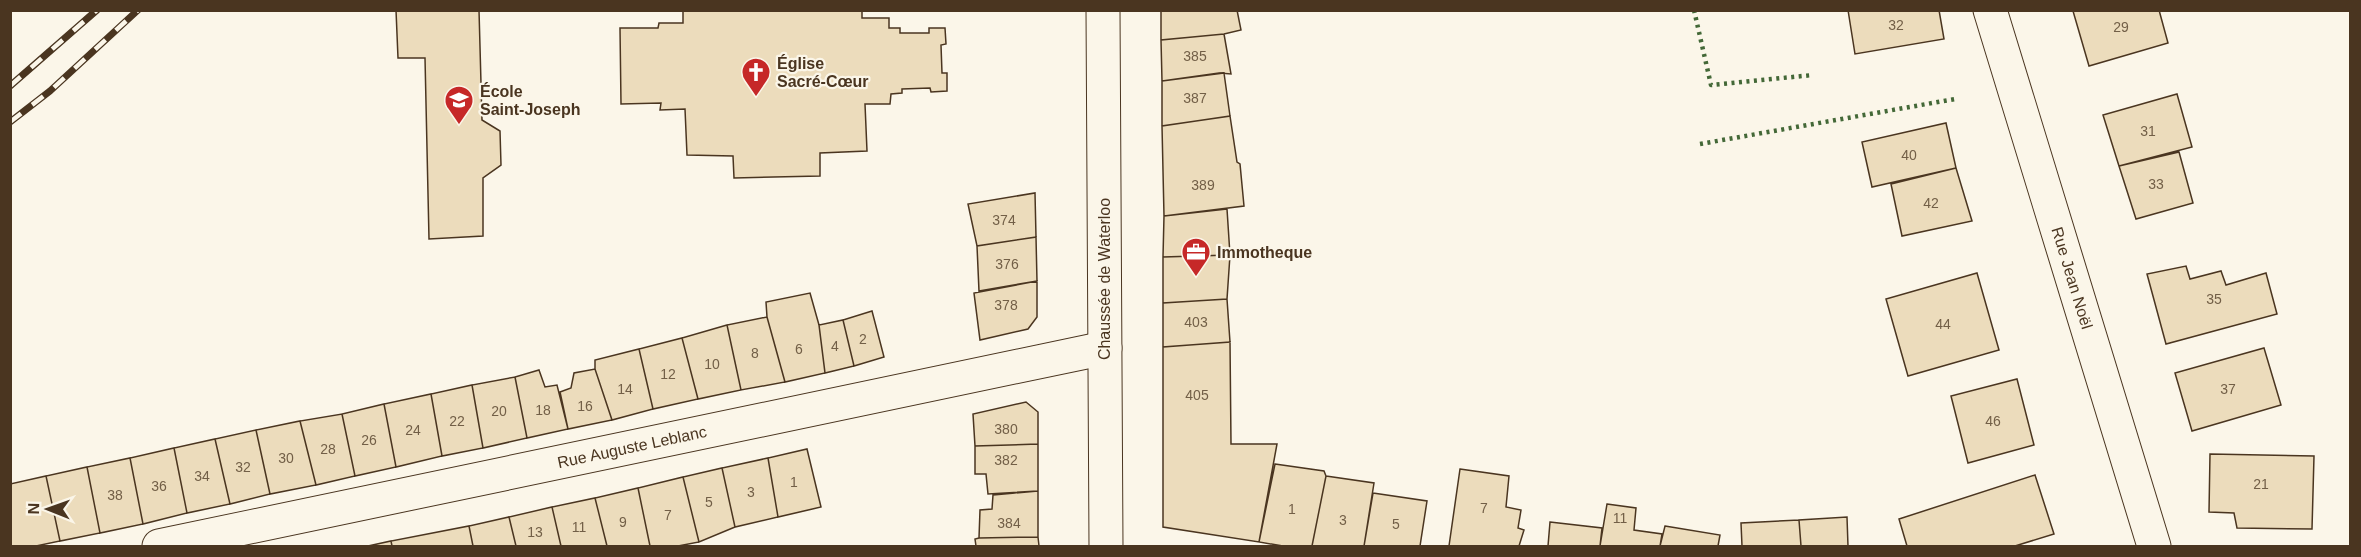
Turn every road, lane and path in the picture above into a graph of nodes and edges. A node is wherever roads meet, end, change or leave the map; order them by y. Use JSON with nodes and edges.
{"nodes":[{"id":1,"x":1103,"y":10,"type":"edge"},
{"id":2,"x":1990,"y":10,"type":"edge"},
{"id":3,"x":1105,"y":348,"type":"junction"},
{"id":4,"x":159,"y":546,"type":"edge"},
{"id":5,"x":1106,"y":546,"type":"edge"},
{"id":6,"x":2154,"y":546,"type":"edge"}],
"edges":[{"from":1,"to":3,"type":"street","name":"Chaussée de Waterloo"},
{"from":2,"to":6,"type":"street","name":"Rue Jean Noël"},
{"from":3,"to":4,"type":"street","name":"Rue Auguste Leblanc"},
{"from":3,"to":5,"type":"street","name":"Chaussée de Waterloo"}]}
